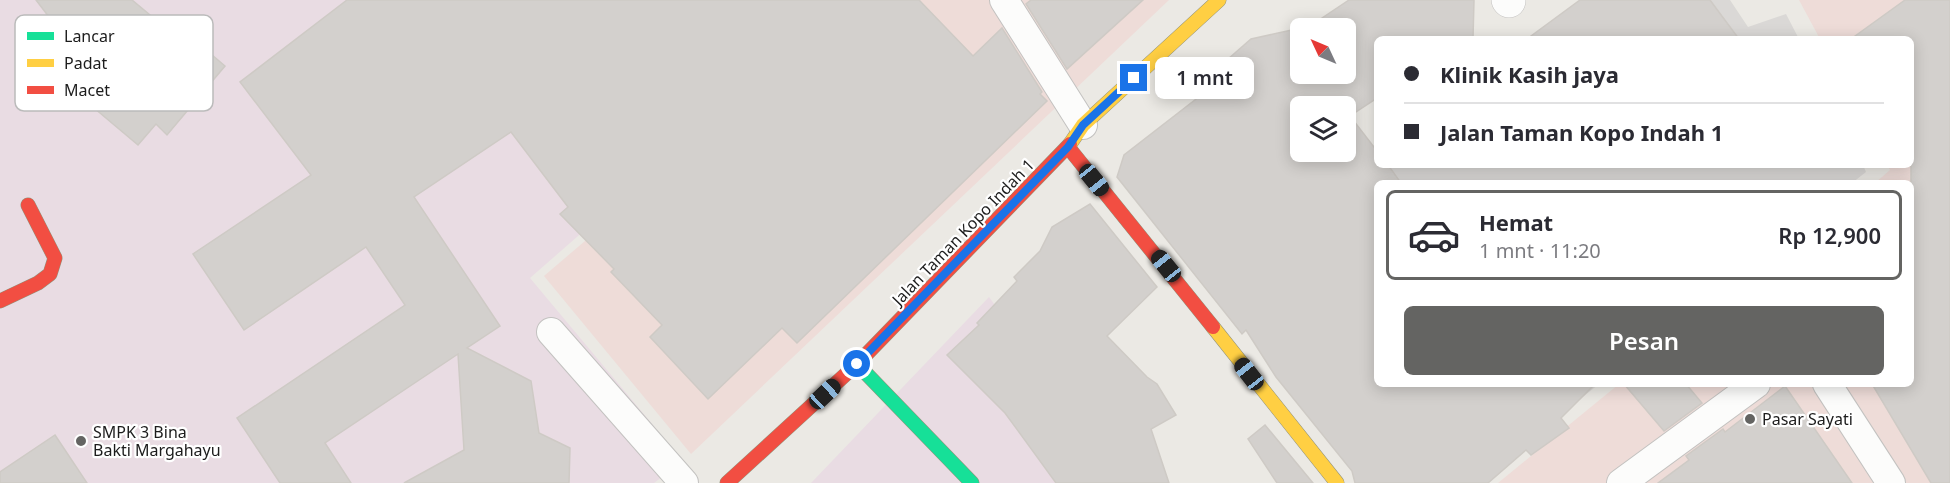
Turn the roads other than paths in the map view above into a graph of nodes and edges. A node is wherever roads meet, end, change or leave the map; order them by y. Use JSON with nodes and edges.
{"nodes":[{"id":1,"x":1004,"y":0,"type":"edge"},
{"id":2,"x":1219,"y":0,"type":"edge"},
{"id":3,"x":1076,"y":136,"type":"junction"},
{"id":4,"x":28,"y":205,"type":"dead end"},
{"id":5,"x":0,"y":301,"type":"edge"},
{"id":6,"x":551,"y":332,"type":"dead end"},
{"id":7,"x":857,"y":364,"type":"junction"},
{"id":8,"x":1752,"y":387,"type":"edge"},
{"id":9,"x":1829,"y":387,"type":"edge"},
{"id":10,"x":684,"y":483,"type":"edge"},
{"id":11,"x":727,"y":483,"type":"edge"},
{"id":12,"x":972,"y":483,"type":"edge"},
{"id":13,"x":1337,"y":483,"type":"edge"},
{"id":14,"x":1621,"y":483,"type":"edge"},
{"id":15,"x":1891,"y":483,"type":"edge"}],
"edges":[{"from":1,"to":3,"type":"lane"},
{"from":2,"to":3,"type":"street","name":"Jalan Taman Kopo Indah 1"},
{"from":3,"to":7,"type":"street","name":"Jalan Taman Kopo Indah 1"},
{"from":3,"to":13,"type":"street"},
{"from":4,"to":5,"type":"street"},
{"from":6,"to":10,"type":"lane"},
{"from":7,"to":11,"type":"street","name":"Jalan Taman Kopo Indah 1"},
{"from":7,"to":12,"type":"street"},
{"from":8,"to":14,"type":"lane"},
{"from":9,"to":15,"type":"lane"}]}
